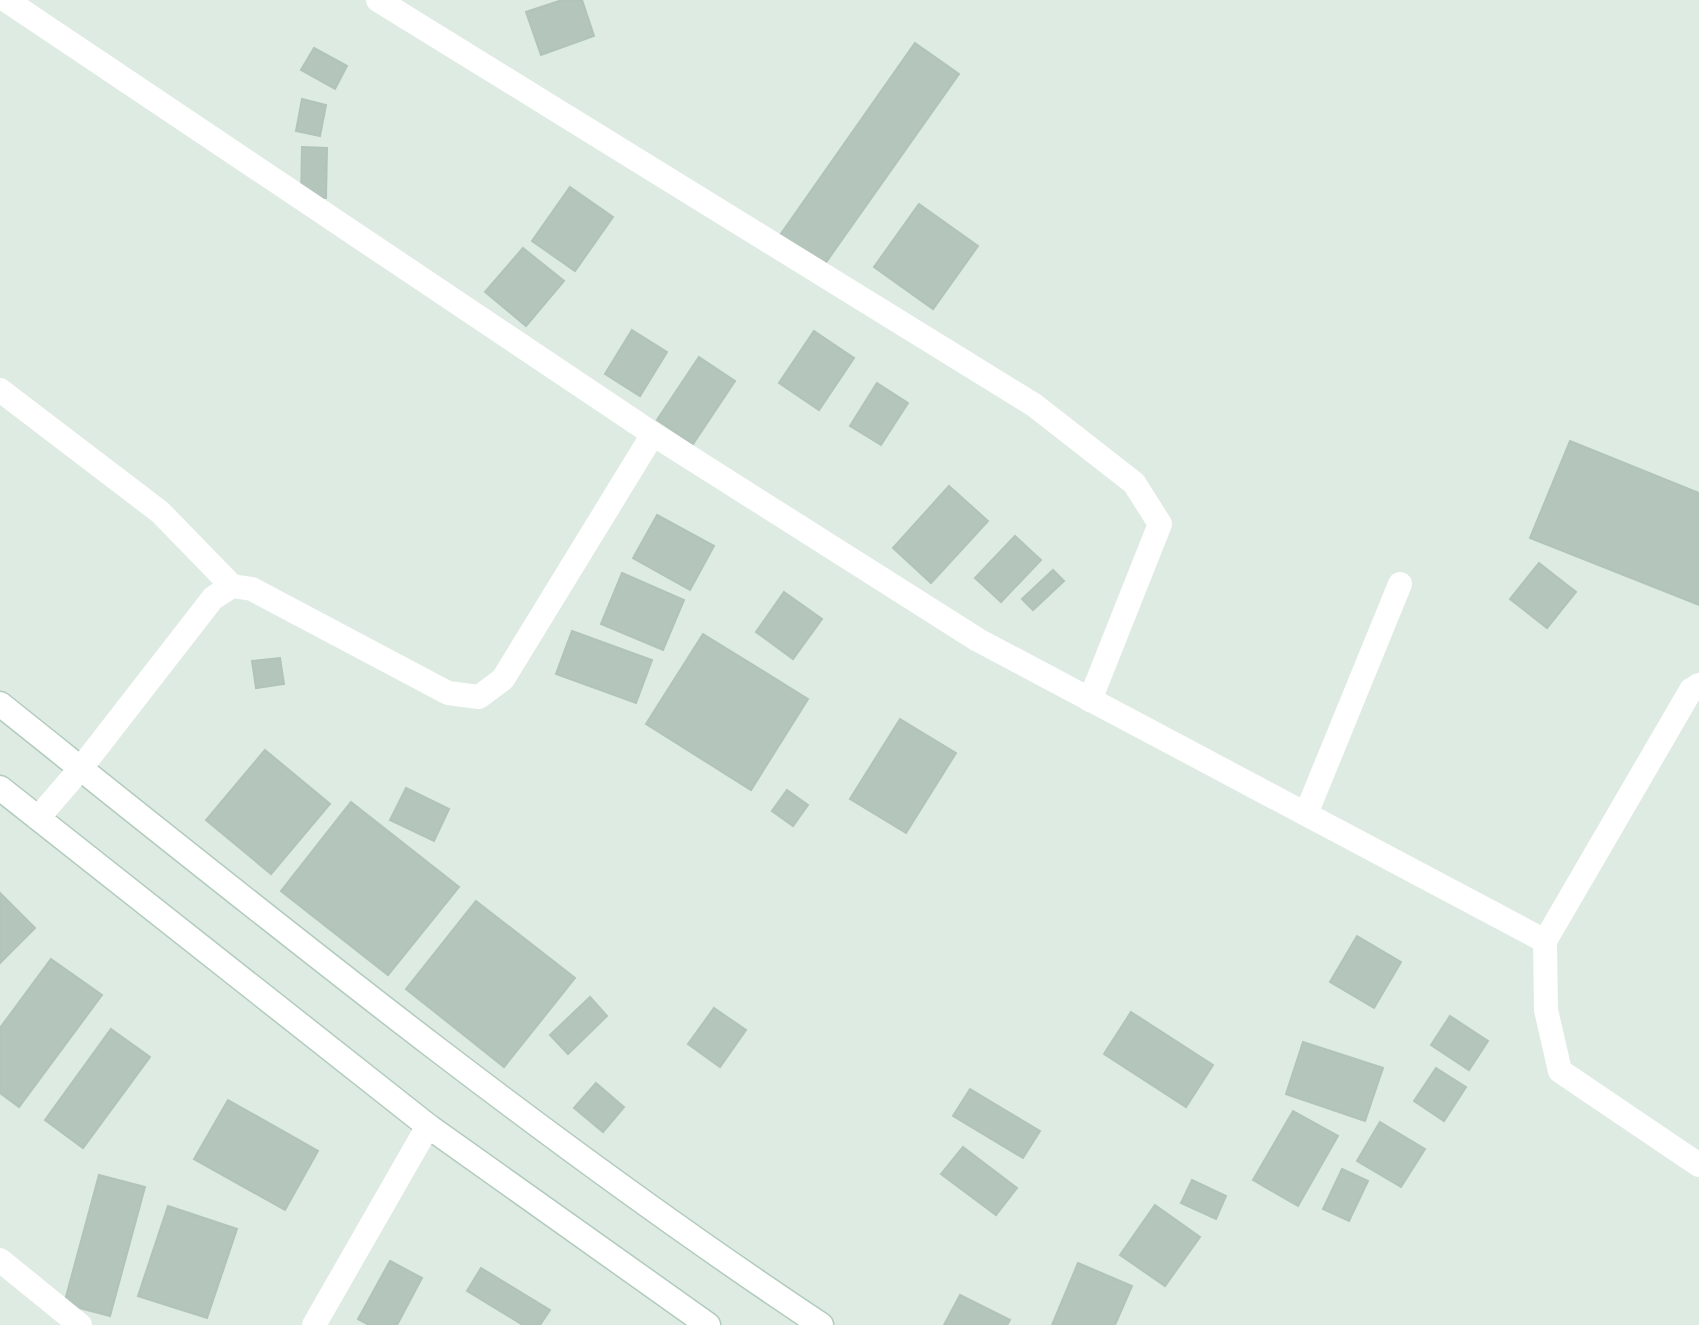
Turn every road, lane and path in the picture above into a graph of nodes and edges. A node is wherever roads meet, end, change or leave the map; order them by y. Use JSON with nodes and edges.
{"nodes":[{"id":1,"x":6,"y":0,"type":"edge"},
{"id":2,"x":378,"y":0,"type":"edge"},
{"id":3,"x":0,"y":390,"type":"edge"},
{"id":4,"x":653,"y":434,"type":"junction"},
{"id":5,"x":1400,"y":584,"type":"dead end"},
{"id":6,"x":232,"y":586,"type":"junction"},
{"id":7,"x":1699,"y":685,"type":"edge"},
{"id":8,"x":1090,"y":700,"type":"junction"},
{"id":9,"x":0,"y":704,"type":"edge"},
{"id":10,"x":81,"y":768,"type":"junction"},
{"id":11,"x":0,"y":788,"type":"edge"},
{"id":12,"x":1306,"y":814,"type":"junction"},
{"id":13,"x":38,"y":818,"type":"junction"},
{"id":14,"x":1545,"y":941,"type":"junction"},
{"id":15,"x":428,"y":1126,"type":"junction"},
{"id":16,"x":1699,"y":1165,"type":"edge"},
{"id":17,"x":0,"y":1260,"type":"edge"},
{"id":18,"x":80,"y":1325,"type":"edge"},
{"id":19,"x":314,"y":1325,"type":"edge"},
{"id":20,"x":708,"y":1325,"type":"edge"},
{"id":21,"x":821,"y":1325,"type":"edge"}],
"edges":[{"from":1,"to":4,"type":"street"},
{"from":2,"to":8,"type":"street"},
{"from":3,"to":6,"type":"street"},
{"from":4,"to":6,"type":"street"},
{"from":4,"to":8,"type":"street"},
{"from":5,"to":12,"type":"street"},
{"from":6,"to":10,"type":"street"},
{"from":7,"to":14,"type":"street"},
{"from":8,"to":12,"type":"street"},
{"from":9,"to":10,"type":"street"},
{"from":10,"to":13,"type":"street"},
{"from":10,"to":21,"type":"street"},
{"from":11,"to":13,"type":"street"},
{"from":12,"to":14,"type":"street"},
{"from":13,"to":15,"type":"street"},
{"from":14,"to":16,"type":"street"},
{"from":15,"to":19,"type":"street"},
{"from":15,"to":20,"type":"street"},
{"from":17,"to":18,"type":"street"}]}
